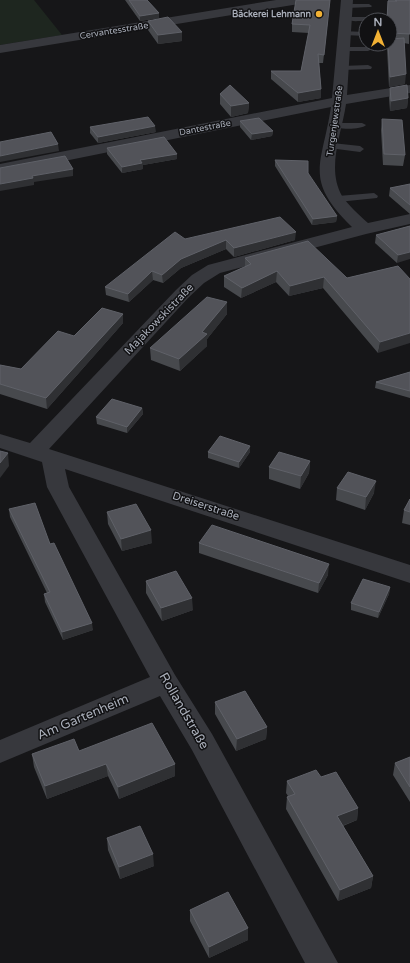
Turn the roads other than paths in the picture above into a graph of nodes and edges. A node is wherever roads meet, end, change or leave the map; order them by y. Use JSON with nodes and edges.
{"nodes":[{"id":1,"x":299,"y":0,"type":"edge"},
{"id":2,"x":208,"y":5,"type":"dead end"},
{"id":3,"x":369,"y":6,"type":"dead end"},
{"id":4,"x":219,"y":14,"type":"junction"},
{"id":5,"x":346,"y":14,"type":"edge"},
{"id":6,"x":358,"y":17,"type":"edge"},
{"id":7,"x":358,"y":26,"type":"edge"},
{"id":8,"x":0,"y":49,"type":"edge"},
{"id":9,"x":343,"y":49,"type":"junction"},
{"id":10,"x":358,"y":49,"type":"edge"},
{"id":11,"x":368,"y":67,"type":"dead end"},
{"id":12,"x":342,"y":68,"type":"junction"},
{"id":13,"x":410,"y":89,"type":"edge"},
{"id":14,"x":340,"y":101,"type":"junction"},
{"id":15,"x":335,"y":125,"type":"junction"},
{"id":16,"x":362,"y":125,"type":"dead end"},
{"id":17,"x":332,"y":146,"type":"junction"},
{"id":18,"x":360,"y":149,"type":"dead end"},
{"id":19,"x":0,"y":169,"type":"edge"},
{"id":20,"x":374,"y":196,"type":"dead end"},
{"id":21,"x":338,"y":199,"type":"junction"},
{"id":22,"x":410,"y":219,"type":"edge"},
{"id":23,"x":364,"y":229,"type":"junction"},
{"id":24,"x":0,"y":441,"type":"edge"},
{"id":25,"x":44,"y":454,"type":"junction"},
{"id":26,"x":410,"y":574,"type":"edge"},
{"id":27,"x":166,"y":682,"type":"junction"},
{"id":28,"x":0,"y":752,"type":"edge"},
{"id":29,"x":322,"y":963,"type":"edge"}],
"edges":[{"from":1,"to":4,"type":"street","name":"Cervantesstraße"},
{"from":2,"to":4,"type":"street"},
{"from":3,"to":5,"type":"lane"},
{"from":4,"to":8,"type":"street","name":"Cervantesstraße"},
{"from":5,"to":6,"type":"lane"},
{"from":5,"to":7,"type":"lane"},
{"from":5,"to":9,"type":"street","name":"Turgenjewstraße"},
{"from":9,"to":10,"type":"lane"},
{"from":9,"to":12,"type":"street","name":"Turgenjewstraße"},
{"from":11,"to":12,"type":"lane"},
{"from":12,"to":14,"type":"street","name":"Turgenjewstraße"},
{"from":13,"to":14,"type":"street","name":"Dantestraße"},
{"from":14,"to":15,"type":"street","name":"Turgenjewstraße"},
{"from":14,"to":19,"type":"street","name":"Dantestraße"},
{"from":15,"to":16,"type":"lane"},
{"from":15,"to":17,"type":"street","name":"Turgenjewstraße"},
{"from":17,"to":18,"type":"lane"},
{"from":17,"to":21,"type":"street","name":"Turgenjewstraße"},
{"from":20,"to":21,"type":"lane"},
{"from":21,"to":23,"type":"street","name":"Turgenjewstraße"},
{"from":22,"to":23,"type":"street","name":"Majakowskistraße"},
{"from":23,"to":25,"type":"street","name":"Majakowskistraße"},
{"from":24,"to":25,"type":"street","name":"Dreiserstraße"},
{"from":25,"to":26,"type":"street","name":"Dreiserstraße"},
{"from":25,"to":27,"type":"street","name":"Rollandstraße"},
{"from":27,"to":28,"type":"street","name":"Am Gartenheim"},
{"from":27,"to":29,"type":"street","name":"Rollandstraße"}]}
